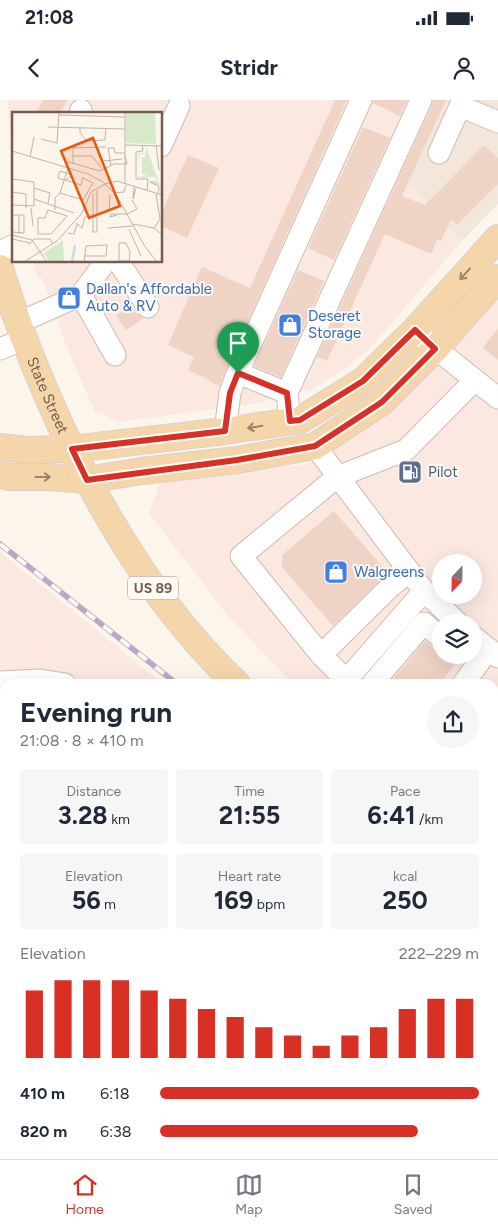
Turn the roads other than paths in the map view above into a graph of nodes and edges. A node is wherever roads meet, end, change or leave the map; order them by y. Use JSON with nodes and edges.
{"nodes":[{"id":1,"x":360,"y":100,"type":"edge"},
{"id":2,"x":421,"y":100,"type":"edge"},
{"id":3,"x":179,"y":106,"type":"dead end"},
{"id":4,"x":498,"y":122,"type":"edge"},
{"id":5,"x":162,"y":144,"type":"edge"},
{"id":6,"x":439,"y":153,"type":"dead end"},
{"id":7,"x":498,"y":238,"type":"edge"},
{"id":8,"x":12,"y":246,"type":"edge"},
{"id":9,"x":0,"y":252,"type":"edge"},
{"id":10,"x":105,"y":262,"type":"edge"},
{"id":11,"x":119,"y":262,"type":"edge"},
{"id":12,"x":0,"y":268,"type":"edge"},
{"id":13,"x":498,"y":278,"type":"edge"},
{"id":14,"x":81,"y":295,"type":"junction"},
{"id":15,"x":148,"y":307,"type":"dead end"},
{"id":16,"x":13,"y":317,"type":"edge"},
{"id":17,"x":415,"y":330,"type":"junction"},
{"id":18,"x":0,"y":349,"type":"edge"},
{"id":19,"x":435,"y":349,"type":"junction"},
{"id":20,"x":115,"y":355,"type":"dead end"},
{"id":21,"x":238,"y":373,"type":"junction"},
{"id":22,"x":475,"y":380,"type":"junction"},
{"id":23,"x":287,"y":393,"type":"junction"},
{"id":24,"x":498,"y":398,"type":"edge"},
{"id":25,"x":290,"y":421,"type":"junction"},
{"id":26,"x":225,"y":431,"type":"junction"},
{"id":27,"x":315,"y":446,"type":"junction"},
{"id":28,"x":0,"y":447,"type":"edge"},
{"id":29,"x":72,"y":449,"type":"junction"},
{"id":30,"x":0,"y":475,"type":"edge"},
{"id":31,"x":338,"y":477,"type":"junction"},
{"id":32,"x":87,"y":480,"type":"junction"},
{"id":33,"x":409,"y":572,"type":"junction"},
{"id":34,"x":424,"y":591,"type":"junction"},
{"id":35,"x":448,"y":614,"type":"edge"},
{"id":36,"x":432,"y":630,"type":"edge"},
{"id":37,"x":487,"y":648,"type":"edge"},
{"id":38,"x":320,"y":655,"type":"junction"},
{"id":39,"x":466,"y":669,"type":"edge"},
{"id":40,"x":232,"y":679,"type":"edge"},
{"id":41,"x":350,"y":679,"type":"edge"},
{"id":42,"x":352,"y":679,"type":"edge"},
{"id":43,"x":376,"y":679,"type":"edge"}],
"edges":[{"from":1,"to":21,"type":"street"},
{"from":2,"to":23,"type":"street"},
{"from":3,"to":5,"type":"street"},
{"from":4,"to":6,"type":"street"},
{"from":7,"to":17,"type":"main road","one_way":true},
{"from":8,"to":9,"type":"street"},
{"from":10,"to":14,"type":"street"},
{"from":11,"to":15,"type":"street"},
{"from":12,"to":16,"type":"main road","name":"State Street","number":"US 89"},
{"from":13,"to":19,"type":"main road"},
{"from":14,"to":16,"type":"street"},
{"from":14,"to":20,"type":"street"},
{"from":16,"to":18,"type":"street"},
{"from":16,"to":29,"type":"main road","name":"State Street","number":"US 89"},
{"from":17,"to":19,"type":"street"},
{"from":17,"to":25,"type":"main road"},
{"from":19,"to":22,"type":"street"},
{"from":19,"to":27,"type":"main road"},
{"from":21,"to":23,"type":"street"},
{"from":21,"to":26,"type":"street"},
{"from":22,"to":24,"type":"street"},
{"from":22,"to":31,"type":"street"},
{"from":23,"to":25,"type":"street"},
{"from":25,"to":26,"type":"main road","one_way":true},
{"from":26,"to":29,"type":"main road"},
{"from":27,"to":31,"type":"street"},
{"from":27,"to":32,"type":"main road"},
{"from":28,"to":29,"type":"main road"},
{"from":29,"to":32,"type":"main road","name":"State Street","number":"US 89"},
{"from":30,"to":32,"type":"main road","one_way":true},
{"from":31,"to":33,"type":"street"},
{"from":31,"to":38,"type":"street"},
{"from":32,"to":40,"type":"main road","name":"State Street","number":"US 89"},
{"from":33,"to":34,"type":"street"},
{"from":33,"to":38,"type":"street"},
{"from":34,"to":35,"type":"street"},
{"from":34,"to":42,"type":"street"},
{"from":36,"to":43,"type":"street"},
{"from":37,"to":39,"type":"street"},
{"from":38,"to":41,"type":"street"}]}
